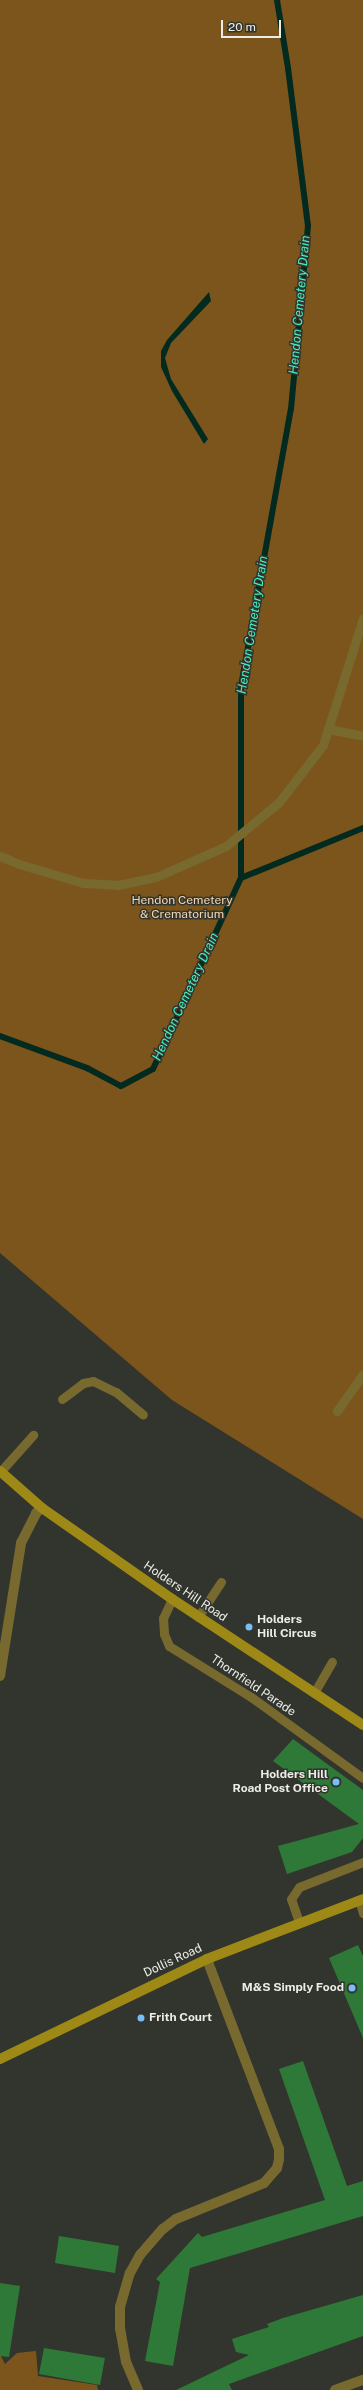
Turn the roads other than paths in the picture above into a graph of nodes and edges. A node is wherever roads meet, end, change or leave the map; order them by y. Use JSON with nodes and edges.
{"nodes":[{"id":1,"x":363,"y":618,"type":"edge"},
{"id":2,"x":328,"y":730,"type":"junction"},
{"id":3,"x":363,"y":736,"type":"edge"},
{"id":4,"x":0,"y":856,"type":"edge"},
{"id":5,"x":363,"y":1374,"type":"edge"},
{"id":6,"x":62,"y":1399,"type":"dead end"},
{"id":7,"x":337,"y":1411,"type":"dead end"},
{"id":8,"x":143,"y":1415,"type":"dead end"},
{"id":9,"x":33,"y":1435,"type":"dead end"},
{"id":10,"x":0,"y":1472,"type":"edge"},
{"id":11,"x":42,"y":1508,"type":"junction"},
{"id":12,"x":221,"y":1582,"type":"dead end"},
{"id":13,"x":172,"y":1600,"type":"junction"},
{"id":14,"x":198,"y":1617,"type":"junction"},
{"id":15,"x":332,"y":1662,"type":"dead end"},
{"id":16,"x":0,"y":1676,"type":"edge"},
{"id":17,"x":314,"y":1692,"type":"junction"},
{"id":18,"x":363,"y":1725,"type":"edge"},
{"id":19,"x":363,"y":1778,"type":"edge"},
{"id":20,"x":363,"y":1862,"type":"edge"},
{"id":21,"x":361,"y":1899,"type":"edge"},
{"id":22,"x":363,"y":1912,"type":"edge"},
{"id":23,"x":298,"y":1922,"type":"junction"},
{"id":24,"x":207,"y":1959,"type":"junction"},
{"id":25,"x":0,"y":2059,"type":"edge"},
{"id":26,"x":363,"y":2380,"type":"edge"},
{"id":27,"x":138,"y":2390,"type":"edge"},
{"id":28,"x":335,"y":2390,"type":"edge"}],
"edges":[{"from":1,"to":2,"type":"lane"},
{"from":2,"to":3,"type":"lane"},
{"from":2,"to":4,"type":"lane"},
{"from":5,"to":7,"type":"lane"},
{"from":6,"to":8,"type":"lane"},
{"from":9,"to":10,"type":"lane"},
{"from":10,"to":11,"type":"main road","name":"Holders Hill Road"},
{"from":11,"to":13,"type":"main road","name":"Holders Hill Road"},
{"from":11,"to":16,"type":"street"},
{"from":12,"to":14,"type":"lane"},
{"from":13,"to":14,"type":"main road","name":"Holders Hill Road"},
{"from":13,"to":19,"type":"lane","name":"Thornfield Parade"},
{"from":14,"to":17,"type":"main road","name":"Holders Hill Road"},
{"from":15,"to":17,"type":"lane"},
{"from":17,"to":18,"type":"main road","name":"Holders Hill Road"},
{"from":20,"to":23,"type":"lane"},
{"from":21,"to":22,"type":"lane"},
{"from":21,"to":23,"type":"main road","name":"Dollis Road"},
{"from":23,"to":24,"type":"main road","name":"Dollis Road"},
{"from":24,"to":25,"type":"main road","name":"Dollis Road"},
{"from":24,"to":27,"type":"street"},
{"from":26,"to":28,"type":"street"}]}
